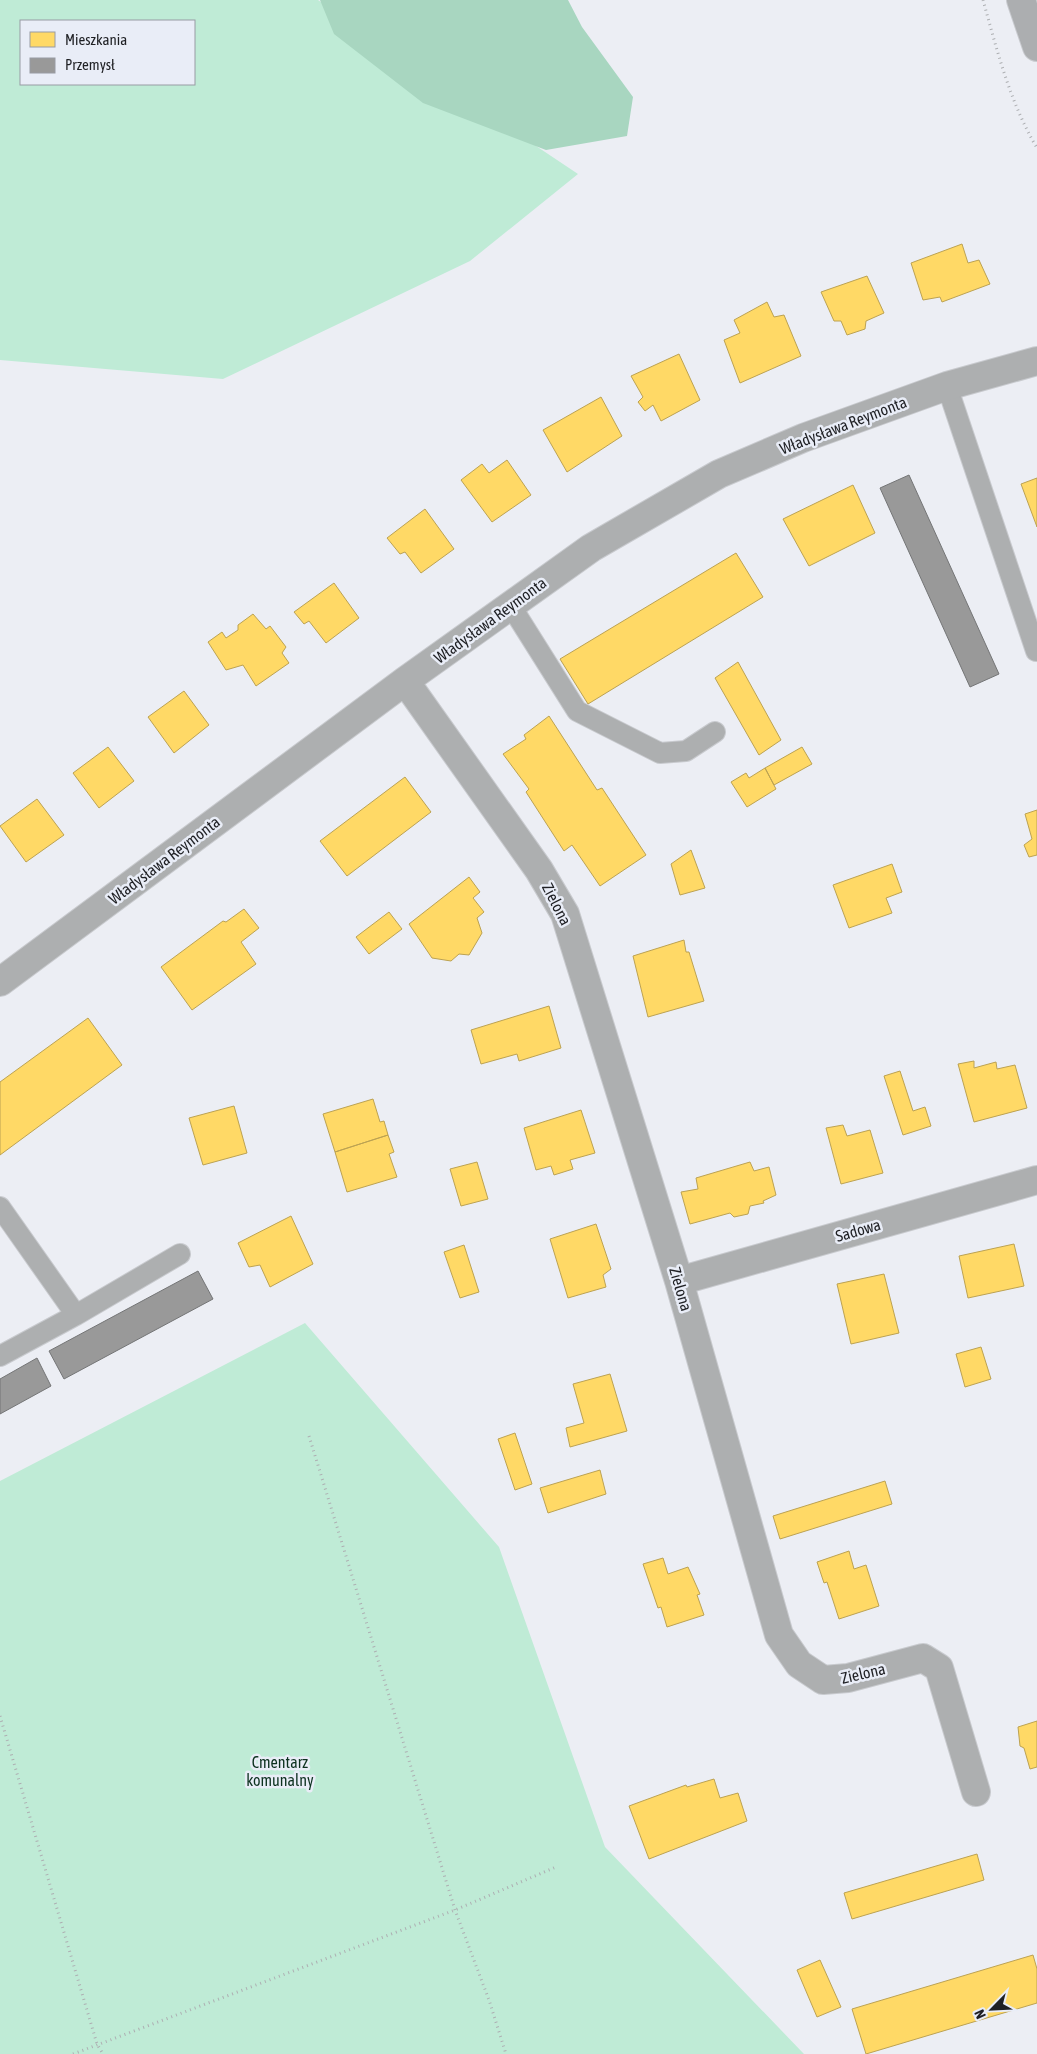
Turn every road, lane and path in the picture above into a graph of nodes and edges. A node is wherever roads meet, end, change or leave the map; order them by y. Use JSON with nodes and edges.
{"nodes":[{"id":1,"x":983,"y":0,"type":"edge"},
{"id":2,"x":1021,"y":0,"type":"edge"},
{"id":3,"x":1037,"y":47,"type":"edge"},
{"id":4,"x":1037,"y":148,"type":"edge"},
{"id":5,"x":1037,"y":361,"type":"edge"},
{"id":6,"x":947,"y":386,"type":"junction"},
{"id":7,"x":511,"y":606,"type":"junction"},
{"id":8,"x":1036,"y":651,"type":"edge"},
{"id":9,"x":406,"y":681,"type":"junction"},
{"id":10,"x":716,"y":732,"type":"dead end"},
{"id":11,"x":0,"y":982,"type":"edge"},
{"id":12,"x":1037,"y":1180,"type":"edge"},
{"id":13,"x":0,"y":1207,"type":"edge"},
{"id":14,"x":180,"y":1254,"type":"dead end"},
{"id":15,"x":679,"y":1281,"type":"junction"},
{"id":16,"x":76,"y":1315,"type":"junction"},
{"id":17,"x":0,"y":1356,"type":"edge"},
{"id":18,"x":309,"y":1436,"type":"dead end"},
{"id":19,"x":0,"y":1716,"type":"edge"},
{"id":20,"x":976,"y":1792,"type":"dead end"},
{"id":21,"x":556,"y":1867,"type":"dead end"},
{"id":22,"x":455,"y":1910,"type":"junction"},
{"id":23,"x":97,"y":2044,"type":"junction"},
{"id":24,"x":73,"y":2054,"type":"edge"},
{"id":25,"x":103,"y":2054,"type":"edge"},
{"id":26,"x":506,"y":2054,"type":"edge"}],
"edges":[{"from":1,"to":4,"type":"path"},
{"from":2,"to":3,"type":"street"},
{"from":5,"to":6,"type":"street","name":"Władysława Reymonta"},
{"from":6,"to":7,"type":"street","name":"Władysława Reymonta"},
{"from":6,"to":8,"type":"lane"},
{"from":7,"to":9,"type":"street","name":"Władysława Reymonta"},
{"from":7,"to":10,"type":"lane"},
{"from":9,"to":11,"type":"street","name":"Władysława Reymonta"},
{"from":9,"to":15,"type":"street","name":"Zielona"},
{"from":12,"to":15,"type":"street","name":"Sadowa"},
{"from":13,"to":16,"type":"lane"},
{"from":14,"to":16,"type":"lane"},
{"from":15,"to":20,"type":"street","name":"Zielona"},
{"from":16,"to":17,"type":"lane"},
{"from":18,"to":22,"type":"path"},
{"from":19,"to":23,"type":"path"},
{"from":21,"to":22,"type":"path"},
{"from":22,"to":23,"type":"path"},
{"from":22,"to":26,"type":"path"},
{"from":23,"to":24,"type":"path"},
{"from":23,"to":25,"type":"path"}]}
